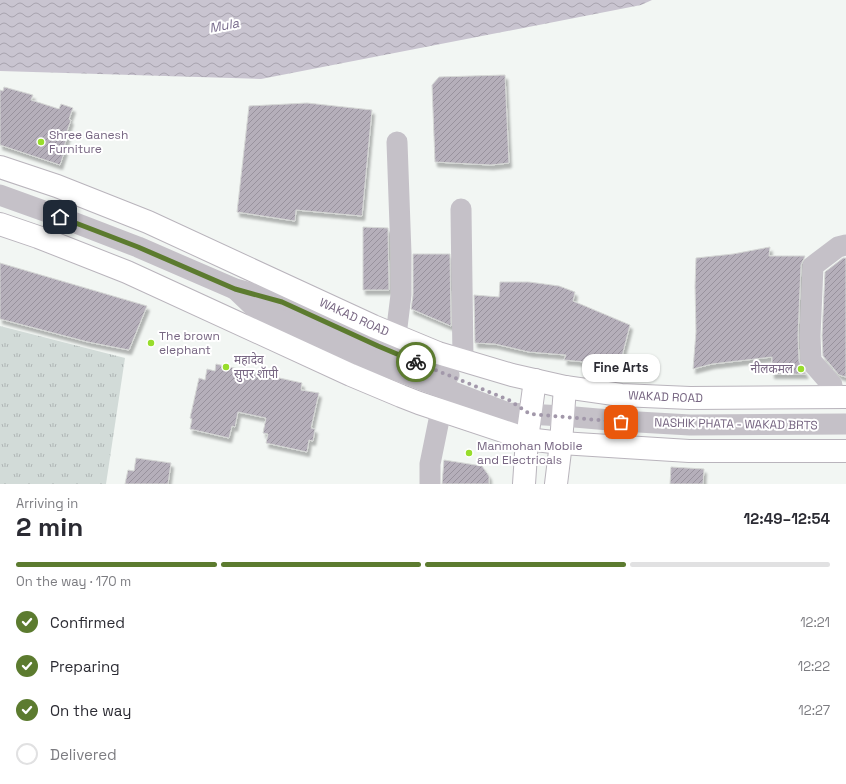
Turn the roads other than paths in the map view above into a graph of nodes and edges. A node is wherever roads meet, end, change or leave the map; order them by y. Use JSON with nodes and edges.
{"nodes":[{"id":1,"x":397,"y":142,"type":"dead end"},
{"id":2,"x":0,"y":167,"type":"edge"},
{"id":3,"x":0,"y":195,"type":"edge"},
{"id":4,"x":461,"y":209,"type":"dead end"},
{"id":5,"x":0,"y":224,"type":"edge"},
{"id":6,"x":846,"y":245,"type":"edge"},
{"id":7,"x":396,"y":336,"type":"junction"},
{"id":8,"x":463,"y":360,"type":"junction"},
{"id":9,"x":535,"y":380,"type":"junction"},
{"id":10,"x":565,"y":388,"type":"junction"},
{"id":11,"x":838,"y":397,"type":"edge"},
{"id":12,"x":441,"y":410,"type":"junction"},
{"id":13,"x":530,"y":414,"type":"junction"},
{"id":14,"x":563,"y":416,"type":"junction"},
{"id":15,"x":846,"y":424,"type":"edge"},
{"id":16,"x":527,"y":439,"type":"junction"},
{"id":17,"x":561,"y":443,"type":"junction"},
{"id":18,"x":846,"y":451,"type":"edge"},
{"id":19,"x":430,"y":484,"type":"edge"},
{"id":20,"x":524,"y":484,"type":"edge"},
{"id":21,"x":556,"y":484,"type":"edge"}],
"edges":[{"from":1,"to":7,"type":"lane"},
{"from":2,"to":7,"type":"main road","name":"WAKAD ROAD"},
{"from":3,"to":13,"type":"lane"},
{"from":4,"to":8,"type":"lane"},
{"from":5,"to":12,"type":"main road"},
{"from":6,"to":11,"type":"lane"},
{"from":7,"to":8,"type":"main road","name":"WAKAD ROAD"},
{"from":8,"to":9,"type":"main road","name":"WAKAD ROAD"},
{"from":9,"to":10,"type":"main road","name":"WAKAD ROAD"},
{"from":9,"to":13,"type":"main road"},
{"from":10,"to":11,"type":"main road","name":"WAKAD ROAD"},
{"from":10,"to":14,"type":"main road"},
{"from":12,"to":16,"type":"main road"},
{"from":12,"to":19,"type":"lane"},
{"from":13,"to":14,"type":"lane","name":"NASHIK PHATA - WAKAD BRTS"},
{"from":13,"to":16,"type":"main road"},
{"from":14,"to":15,"type":"lane","name":"NASHIK PHATA - WAKAD BRTS"},
{"from":14,"to":17,"type":"main road"},
{"from":16,"to":17,"type":"main road"},
{"from":16,"to":20,"type":"main road"},
{"from":17,"to":18,"type":"main road"},
{"from":17,"to":21,"type":"main road"}]}
